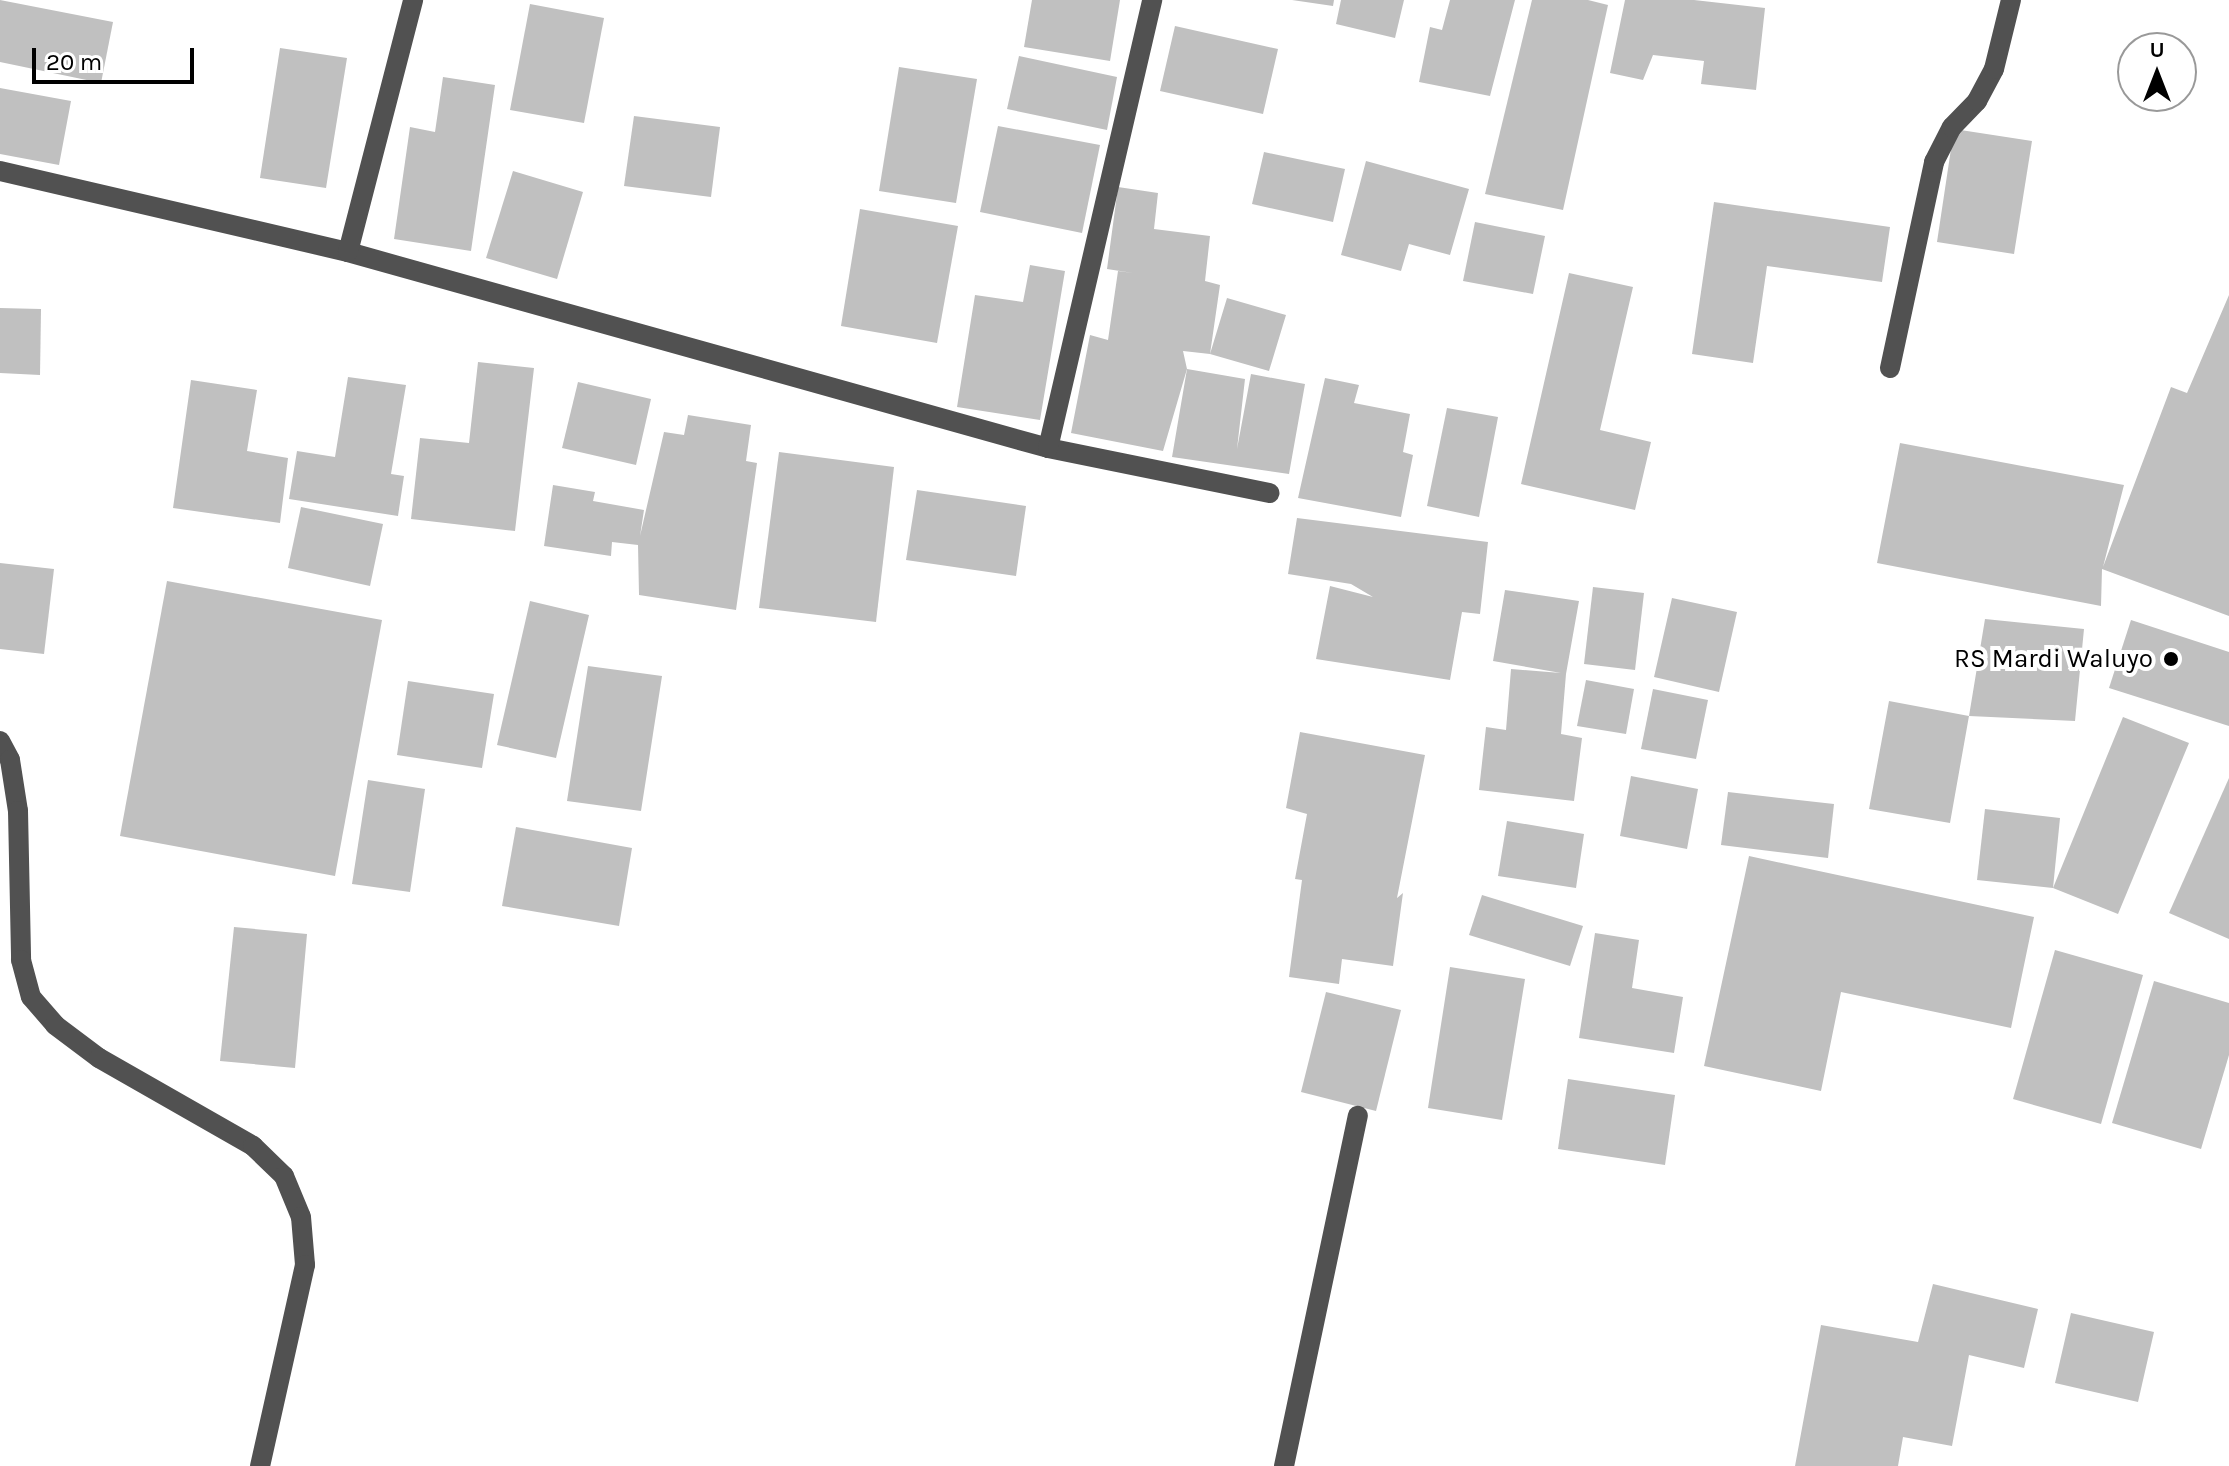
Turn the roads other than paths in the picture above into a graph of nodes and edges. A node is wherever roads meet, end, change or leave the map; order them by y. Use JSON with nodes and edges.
{"nodes":[{"id":1,"x":413,"y":0,"type":"edge"},
{"id":2,"x":1152,"y":0,"type":"edge"},
{"id":3,"x":2011,"y":0,"type":"edge"},
{"id":4,"x":0,"y":171,"type":"edge"},
{"id":5,"x":348,"y":252,"type":"junction"},
{"id":6,"x":1890,"y":368,"type":"dead end"},
{"id":7,"x":1048,"y":448,"type":"junction"},
{"id":8,"x":1269,"y":493,"type":"dead end"},
{"id":9,"x":0,"y":741,"type":"edge"},
{"id":10,"x":1358,"y":1116,"type":"dead end"},
{"id":11,"x":260,"y":1466,"type":"edge"},
{"id":12,"x":1284,"y":1466,"type":"edge"}],
"edges":[{"from":1,"to":5,"type":"street"},
{"from":2,"to":7,"type":"street"},
{"from":3,"to":6,"type":"street"},
{"from":4,"to":5,"type":"street"},
{"from":5,"to":7,"type":"street"},
{"from":7,"to":8,"type":"street"},
{"from":9,"to":11,"type":"street"},
{"from":10,"to":12,"type":"street"}]}
